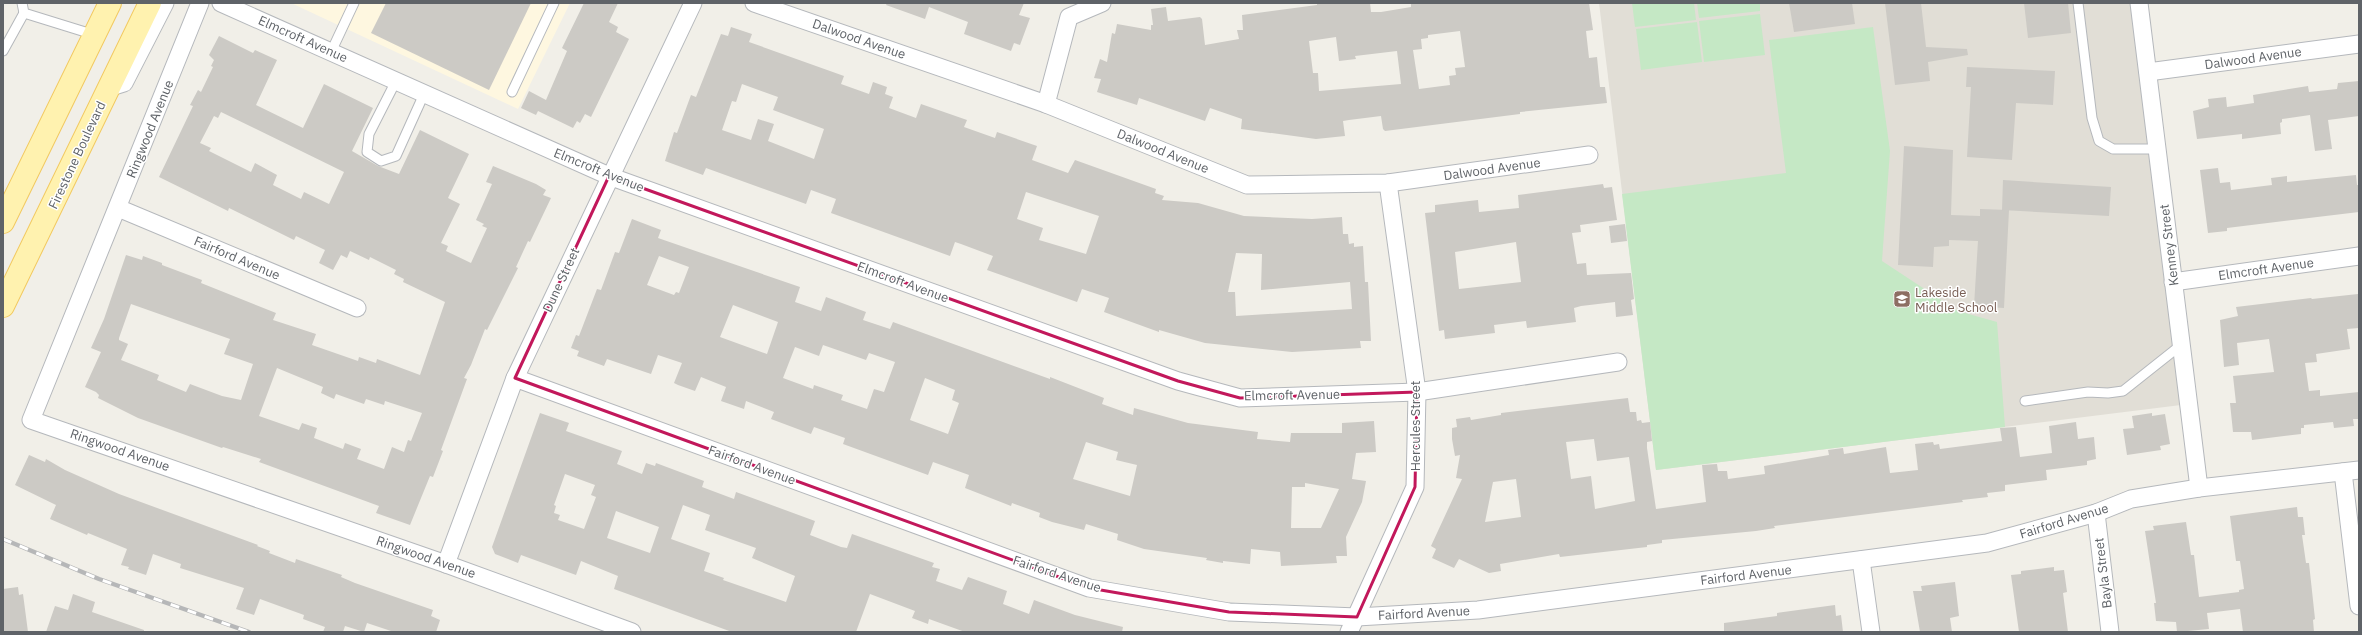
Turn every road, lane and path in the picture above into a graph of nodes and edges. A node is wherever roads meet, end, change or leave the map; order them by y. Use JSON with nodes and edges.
{"nodes":[{"id":1,"x":22,"y":3,"type":"edge"},
{"id":2,"x":110,"y":3,"type":"edge"},
{"id":3,"x":133,"y":3,"type":"edge"},
{"id":4,"x":150,"y":3,"type":"edge"},
{"id":5,"x":165,"y":3,"type":"edge"},
{"id":6,"x":200,"y":3,"type":"edge"},
{"id":7,"x":221,"y":3,"type":"edge"},
{"id":8,"x":354,"y":3,"type":"edge"},
{"id":9,"x":554,"y":3,"type":"edge"},
{"id":10,"x":692,"y":3,"type":"edge"},
{"id":11,"x":754,"y":3,"type":"edge"},
{"id":12,"x":1102,"y":3,"type":"edge"},
{"id":13,"x":2078,"y":3,"type":"edge"},
{"id":14,"x":2139,"y":3,"type":"edge"},
{"id":15,"x":24,"y":13,"type":"junction"},
{"id":16,"x":95,"y":35,"type":"junction"},
{"id":17,"x":2359,"y":44,"type":"edge"},
{"id":18,"x":127,"y":49,"type":"junction"},
{"id":19,"x":3,"y":51,"type":"edge"},
{"id":20,"x":331,"y":52,"type":"junction"},
{"id":21,"x":2148,"y":72,"type":"junction"},
{"id":22,"x":396,"y":81,"type":"junction"},
{"id":23,"x":108,"y":88,"type":"junction"},
{"id":24,"x":512,"y":92,"type":"dead end"},
{"id":25,"x":424,"y":94,"type":"junction"},
{"id":26,"x":1046,"y":104,"type":"junction"},
{"id":27,"x":2157,"y":149,"type":"junction"},
{"id":28,"x":1590,"y":155,"type":"dead end"},
{"id":29,"x":609,"y":176,"type":"junction"},
{"id":30,"x":1388,"y":183,"type":"junction"},
{"id":31,"x":118,"y":208,"type":"junction"},
{"id":32,"x":3,"y":222,"type":"edge"},
{"id":33,"x":2359,"y":256,"type":"edge"},
{"id":34,"x":2173,"y":282,"type":"junction"},
{"id":35,"x":3,"y":306,"type":"edge"},
{"id":36,"x":357,"y":308,"type":"dead end"},
{"id":37,"x":2181,"y":345,"type":"junction"},
{"id":38,"x":1618,"y":362,"type":"dead end"},
{"id":39,"x":515,"y":378,"type":"junction"},
{"id":40,"x":1417,"y":392,"type":"junction"},
{"id":41,"x":2025,"y":401,"type":"dead end"},
{"id":42,"x":2351,"y":471,"type":"edge"},
{"id":43,"x":2199,"y":488,"type":"junction"},
{"id":44,"x":2096,"y":513,"type":"junction"},
{"id":45,"x":1861,"y":560,"type":"junction"},
{"id":46,"x":446,"y":564,"type":"junction"},
{"id":47,"x":2359,"y":606,"type":"edge"},
{"id":48,"x":1356,"y":617,"type":"junction"},
{"id":49,"x":632,"y":632,"type":"edge"},
{"id":50,"x":1349,"y":632,"type":"edge"},
{"id":51,"x":1871,"y":632,"type":"edge"},
{"id":52,"x":2110,"y":632,"type":"edge"}],
"edges":[{"from":1,"to":15,"type":"lane"},
{"from":2,"to":16,"type":"main road"},
{"from":3,"to":18,"type":"main road"},
{"from":4,"to":18,"type":"main road","name":"Firestone Boulevard"},
{"from":5,"to":23,"type":"street"},
{"from":6,"to":31,"type":"street","name":"Ringwood Avenue"},
{"from":7,"to":20,"type":"street","name":"Elmcroft Avenue"},
{"from":8,"to":20,"type":"lane"},
{"from":9,"to":24,"type":"lane"},
{"from":10,"to":29,"type":"street","name":"Dune Street"},
{"from":11,"to":26,"type":"street","name":"Dalwood Avenue"},
{"from":12,"to":26,"type":"street"},
{"from":13,"to":27,"type":"lane"},
{"from":14,"to":21,"type":"street","name":"Kenney Street"},
{"from":15,"to":16,"type":"lane"},
{"from":15,"to":19,"type":"lane"},
{"from":16,"to":32,"type":"main road"},
{"from":17,"to":21,"type":"street","name":"Dalwood Avenue"},
{"from":18,"to":23,"type":"main road","name":"Firestone Boulevard"},
{"from":20,"to":22,"type":"street","name":"Elmcroft Avenue"},
{"from":21,"to":27,"type":"street","name":"Kenney Street"},
{"from":22,"to":25,"type":"street","name":"Elmcroft Avenue"},
{"from":22,"to":25,"type":"lane"},
{"from":23,"to":35,"type":"main road","name":"Firestone Boulevard"},
{"from":25,"to":29,"type":"street","name":"Elmcroft Avenue"},
{"from":26,"to":30,"type":"street","name":"Dalwood Avenue"},
{"from":27,"to":34,"type":"street","name":"Kenney Street"},
{"from":28,"to":30,"type":"street","name":"Dalwood Avenue"},
{"from":29,"to":39,"type":"street","name":"Dune Street"},
{"from":29,"to":40,"type":"street","name":"Elmcroft Avenue"},
{"from":30,"to":40,"type":"street","name":"Hercules Street"},
{"from":31,"to":36,"type":"street","name":"Fairford Avenue"},
{"from":31,"to":46,"type":"street","name":"Ringwood Avenue"},
{"from":33,"to":34,"type":"street","name":"Elmcroft Avenue"},
{"from":34,"to":37,"type":"street","name":"Kenney Street"},
{"from":37,"to":41,"type":"lane"},
{"from":37,"to":43,"type":"street","name":"Kenney Street"},
{"from":38,"to":40,"type":"street","name":"Elmcroft Avenue"},
{"from":39,"to":46,"type":"street","name":"Dune Street"},
{"from":39,"to":48,"type":"street","name":"Fairford Avenue"},
{"from":40,"to":48,"type":"street","name":"Hercules Street"},
{"from":42,"to":43,"type":"street","name":"Fairford Avenue"},
{"from":42,"to":47,"type":"street"},
{"from":43,"to":44,"type":"street","name":"Fairford Avenue"},
{"from":44,"to":45,"type":"street","name":"Fairford Avenue"},
{"from":44,"to":52,"type":"street","name":"Bayla Street"},
{"from":45,"to":48,"type":"street","name":"Fairford Avenue"},
{"from":45,"to":51,"type":"street"},
{"from":46,"to":49,"type":"street","name":"Ringwood Avenue"},
{"from":48,"to":50,"type":"street","name":"Hercules Street"}]}
